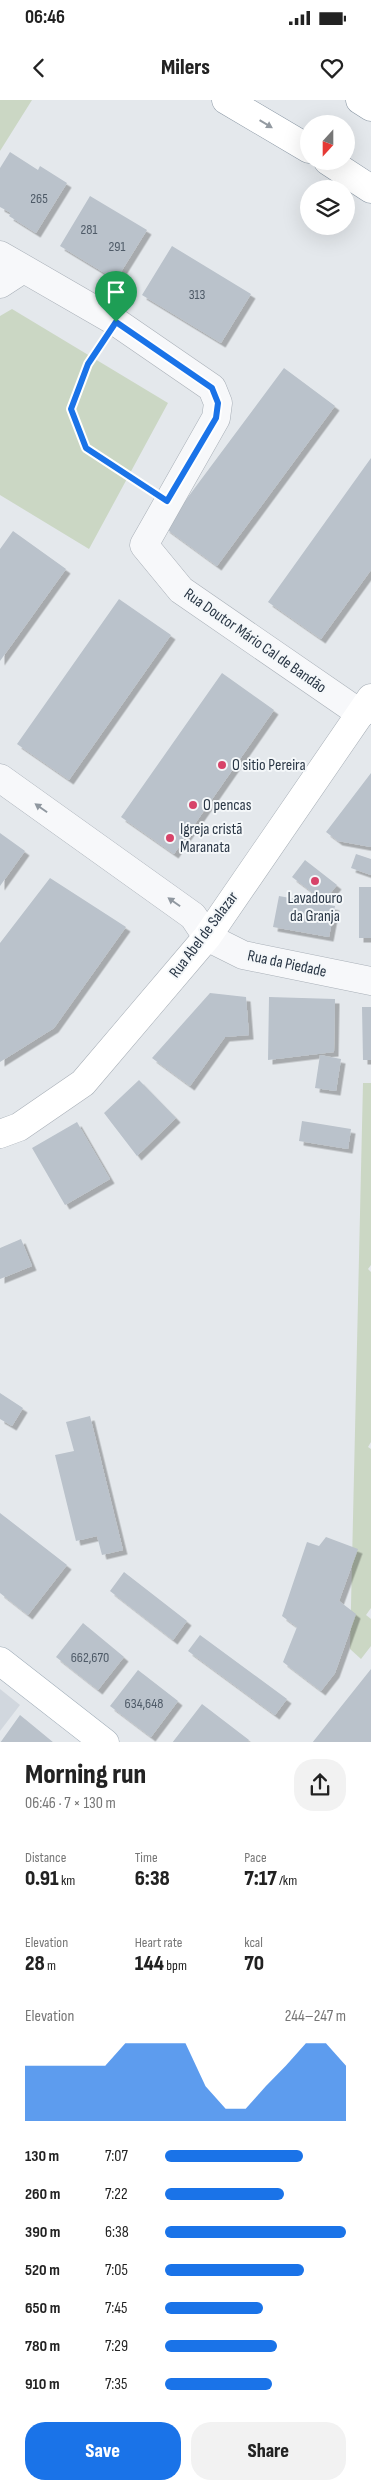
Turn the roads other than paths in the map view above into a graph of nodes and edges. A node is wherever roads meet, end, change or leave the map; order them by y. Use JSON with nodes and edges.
{"nodes":[{"id":1,"x":226,"y":100,"type":"edge"},
{"id":2,"x":360,"y":100,"type":"edge"},
{"id":3,"x":371,"y":107,"type":"edge"},
{"id":4,"x":300,"y":144,"type":"edge"},
{"id":5,"x":342,"y":170,"type":"edge"},
{"id":6,"x":371,"y":189,"type":"edge"},
{"id":7,"x":0,"y":255,"type":"edge"},
{"id":8,"x":23,"y":269,"type":"junction"},
{"id":9,"x":0,"y":284,"type":"edge"},
{"id":10,"x":366,"y":706,"type":"edge"},
{"id":11,"x":0,"y":778,"type":"edge"},
{"id":12,"x":207,"y":937,"type":"junction"},
{"id":13,"x":371,"y":980,"type":"edge"},
{"id":14,"x":0,"y":1134,"type":"edge"},
{"id":15,"x":0,"y":1661,"type":"edge"},
{"id":16,"x":105,"y":1742,"type":"edge"}],
"edges":[{"from":1,"to":4,"type":"main road","one_way":true},
{"from":2,"to":3,"type":"main road"},
{"from":5,"to":6,"type":"main road"},
{"from":7,"to":8,"type":"street","name":"Rua Doutor Mário Cal de Bandão"},
{"from":8,"to":9,"type":"street"},
{"from":8,"to":10,"type":"street","name":"Rua Doutor Mário Cal de Bandão"},
{"from":10,"to":12,"type":"main road","name":"Rua Abel de Salazar"},
{"from":12,"to":11,"type":"street","one_way":true},
{"from":12,"to":13,"type":"street","name":"Rua da Piedade"},
{"from":12,"to":14,"type":"main road","name":"Rua Abel de Salazar"},
{"from":15,"to":16,"type":"main road"}]}
